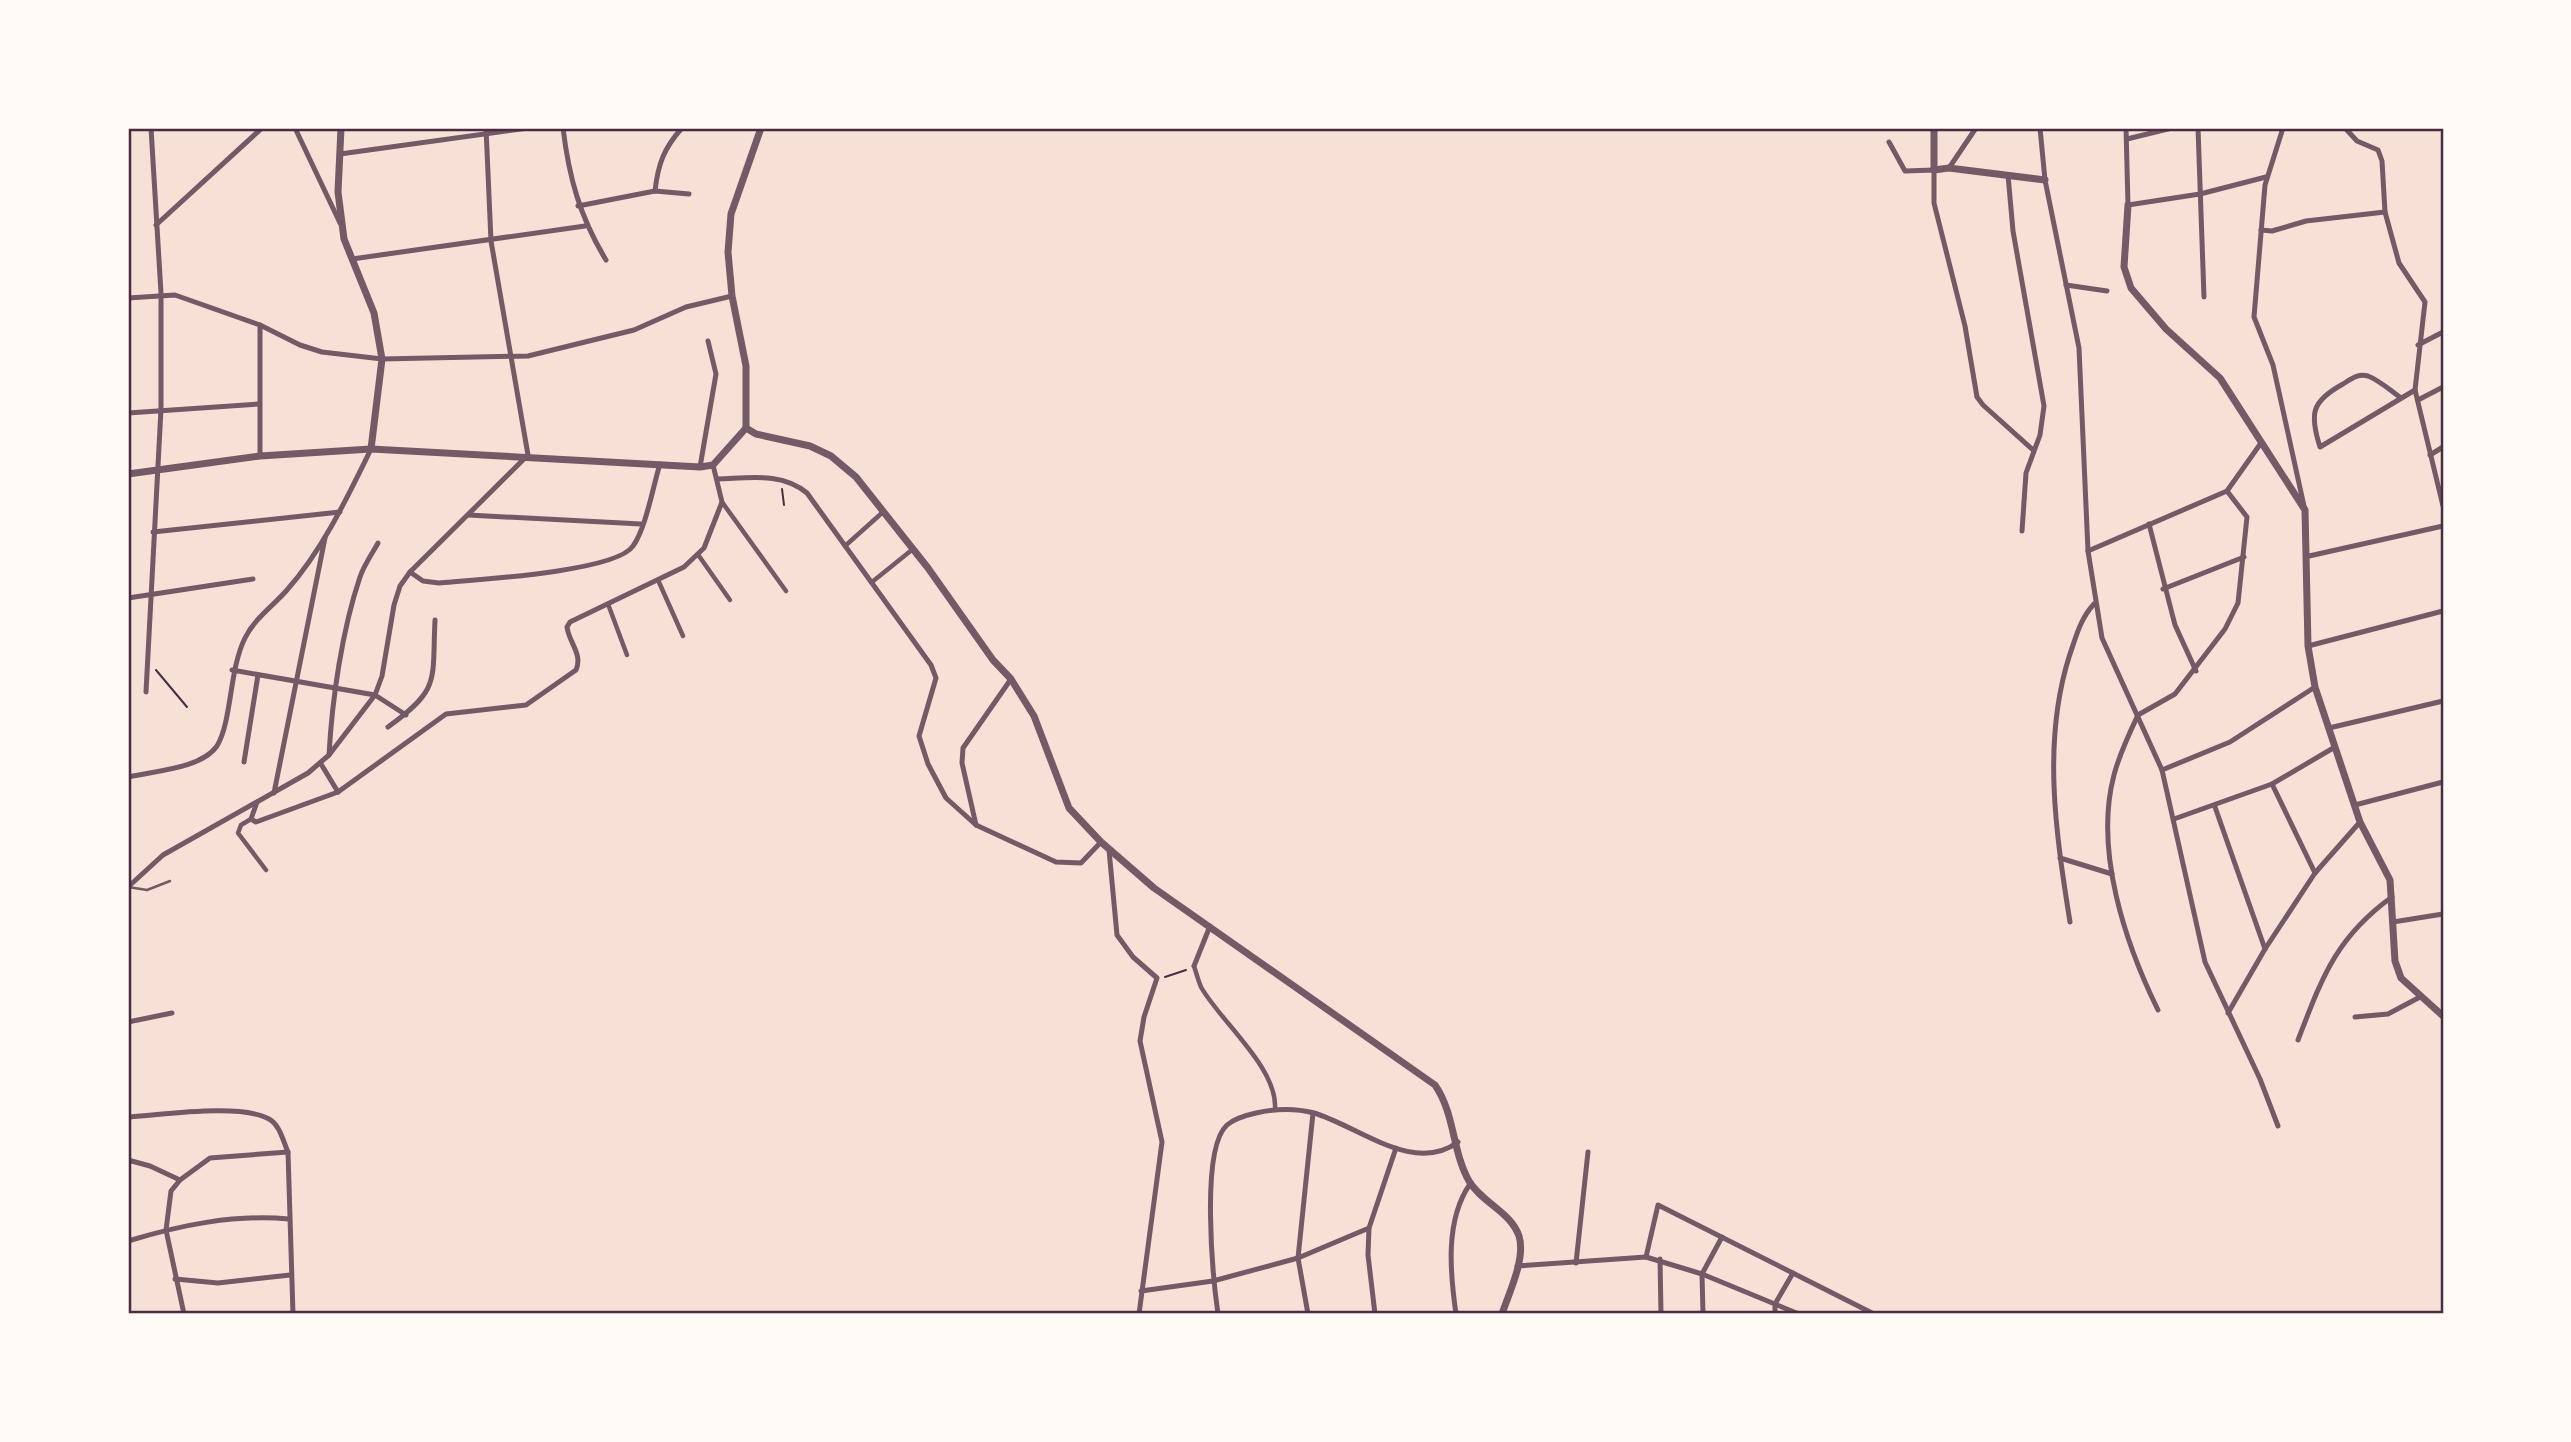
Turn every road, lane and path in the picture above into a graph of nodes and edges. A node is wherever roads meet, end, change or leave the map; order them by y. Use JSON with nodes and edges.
{"nodes":[{"id":1,"x":151,"y":128,"type":"edge"},
{"id":2,"x":262,"y":128,"type":"edge"},
{"id":3,"x":295,"y":128,"type":"edge"},
{"id":4,"x":341,"y":128,"type":"edge"},
{"id":5,"x":528,"y":128,"type":"edge"},
{"id":6,"x":563,"y":128,"type":"edge"},
{"id":7,"x":682,"y":128,"type":"edge"},
{"id":8,"x":761,"y":128,"type":"edge"},
{"id":9,"x":1934,"y":128,"type":"edge"},
{"id":10,"x":1976,"y":128,"type":"edge"},
{"id":11,"x":2040,"y":128,"type":"edge"},
{"id":12,"x":2126,"y":128,"type":"edge"},
{"id":13,"x":2172,"y":128,"type":"edge"},
{"id":14,"x":2198,"y":128,"type":"edge"},
{"id":15,"x":2283,"y":128,"type":"edge"},
{"id":16,"x":2346,"y":128,"type":"edge"},
{"id":17,"x":486,"y":131,"type":"edge"},
{"id":18,"x":2127,"y":139,"type":"junction"},
{"id":19,"x":1889,"y":142,"type":"dead end"},
{"id":20,"x":340,"y":154,"type":"junction"},
{"id":21,"x":1949,"y":168,"type":"junction"},
{"id":22,"x":1934,"y":170,"type":"junction"},
{"id":23,"x":2008,"y":175,"type":"junction"},
{"id":24,"x":2266,"y":177,"type":"junction"},
{"id":25,"x":2045,"y":180,"type":"junction"},
{"id":26,"x":656,"y":191,"type":"junction"},
{"id":27,"x":688,"y":194,"type":"dead end"},
{"id":28,"x":2200,"y":194,"type":"junction"},
{"id":29,"x":2128,"y":205,"type":"junction"},
{"id":30,"x":578,"y":206,"type":"junction"},
{"id":31,"x":2385,"y":212,"type":"junction"},
{"id":32,"x":155,"y":225,"type":"junction"},
{"id":33,"x":585,"y":226,"type":"junction"},
{"id":34,"x":343,"y":229,"type":"junction"},
{"id":35,"x":2261,"y":230,"type":"junction"},
{"id":36,"x":491,"y":242,"type":"junction"},
{"id":37,"x":352,"y":260,"type":"junction"},
{"id":38,"x":606,"y":260,"type":"dead end"},
{"id":39,"x":2066,"y":285,"type":"junction"},
{"id":40,"x":2107,"y":291,"type":"dead end"},
{"id":41,"x":161,"y":293,"type":"junction"},
{"id":42,"x":732,"y":296,"type":"junction"},
{"id":43,"x":2204,"y":297,"type":"dead end"},
{"id":44,"x":128,"y":298,"type":"edge"},
{"id":45,"x":260,"y":325,"type":"junction"},
{"id":46,"x":2443,"y":332,"type":"edge"},
{"id":47,"x":708,"y":341,"type":"dead end"},
{"id":48,"x":2418,"y":346,"type":"junction"},
{"id":49,"x":513,"y":357,"type":"junction"},
{"id":50,"x":382,"y":359,"type":"junction"},
{"id":51,"x":2443,"y":387,"type":"edge"},
{"id":52,"x":2415,"y":390,"type":"junction"},
{"id":53,"x":2401,"y":398,"type":"junction"},
{"id":54,"x":2418,"y":400,"type":"junction"},
{"id":55,"x":259,"y":404,"type":"junction"},
{"id":56,"x":161,"y":409,"type":"junction"},
{"id":57,"x":128,"y":414,"type":"edge"},
{"id":58,"x":746,"y":428,"type":"junction"},
{"id":59,"x":2261,"y":443,"type":"junction"},
{"id":60,"x":2443,"y":447,"type":"edge"},
{"id":61,"x":371,"y":449,"type":"junction"},
{"id":62,"x":2034,"y":450,"type":"junction"},
{"id":63,"x":528,"y":455,"type":"junction"},
{"id":64,"x":2430,"y":455,"type":"junction"},
{"id":65,"x":260,"y":456,"type":"junction"},
{"id":66,"x":660,"y":464,"type":"junction"},
{"id":67,"x":713,"y":465,"type":"junction"},
{"id":68,"x":700,"y":467,"type":"junction"},
{"id":69,"x":159,"y":469,"type":"junction"},
{"id":70,"x":128,"y":474,"type":"edge"},
{"id":71,"x":781,"y":478,"type":"junction"},
{"id":72,"x":718,"y":479,"type":"junction"},
{"id":73,"x":2227,"y":491,"type":"junction"},
{"id":74,"x":722,"y":502,"type":"junction"},
{"id":75,"x":784,"y":505,"type":"dead end"},
{"id":76,"x":2443,"y":506,"type":"edge"},
{"id":77,"x":2305,"y":510,"type":"junction"},
{"id":78,"x":340,"y":512,"type":"junction"},
{"id":79,"x":883,"y":512,"type":"junction"},
{"id":80,"x":468,"y":514,"type":"junction"},
{"id":81,"x":641,"y":524,"type":"junction"},
{"id":82,"x":2149,"y":524,"type":"junction"},
{"id":83,"x":2443,"y":526,"type":"edge"},
{"id":84,"x":2022,"y":531,"type":"dead end"},
{"id":85,"x":153,"y":532,"type":"junction"},
{"id":86,"x":326,"y":534,"type":"junction"},
{"id":87,"x":378,"y":543,"type":"dead end"},
{"id":88,"x":845,"y":546,"type":"junction"},
{"id":89,"x":913,"y":549,"type":"junction"},
{"id":90,"x":2088,"y":551,"type":"junction"},
{"id":91,"x":699,"y":555,"type":"junction"},
{"id":92,"x":2309,"y":556,"type":"junction"},
{"id":93,"x":2244,"y":557,"type":"junction"},
{"id":94,"x":410,"y":572,"type":"junction"},
{"id":95,"x":253,"y":579,"type":"dead end"},
{"id":96,"x":658,"y":580,"type":"junction"},
{"id":97,"x":872,"y":582,"type":"junction"},
{"id":98,"x":2163,"y":589,"type":"junction"},
{"id":99,"x":786,"y":592,"type":"dead end"},
{"id":100,"x":152,"y":593,"type":"junction"},
{"id":101,"x":128,"y":598,"type":"edge"},
{"id":102,"x":730,"y":600,"type":"dead end"},
{"id":103,"x":608,"y":604,"type":"junction"},
{"id":104,"x":2094,"y":604,"type":"junction"},
{"id":105,"x":2443,"y":611,"type":"edge"},
{"id":106,"x":435,"y":621,"type":"dead end"},
{"id":107,"x":683,"y":636,"type":"dead end"},
{"id":108,"x":2308,"y":646,"type":"junction"},
{"id":109,"x":627,"y":655,"type":"dead end"},
{"id":110,"x":148,"y":662,"type":"junction"},
{"id":111,"x":232,"y":670,"type":"junction"},
{"id":112,"x":2196,"y":671,"type":"junction"},
{"id":113,"x":258,"y":675,"type":"junction"},
{"id":114,"x":1011,"y":679,"type":"junction"},
{"id":115,"x":296,"y":681,"type":"junction"},
{"id":116,"x":2315,"y":687,"type":"junction"},
{"id":117,"x":337,"y":688,"type":"junction"},
{"id":118,"x":146,"y":692,"type":"dead end"},
{"id":119,"x":375,"y":695,"type":"junction"},
{"id":120,"x":2443,"y":701,"type":"edge"},
{"id":121,"x":187,"y":707,"type":"dead end"},
{"id":122,"x":406,"y":715,"type":"junction"},
{"id":123,"x":2138,"y":715,"type":"junction"},
{"id":124,"x":388,"y":727,"type":"dead end"},
{"id":125,"x":2329,"y":728,"type":"junction"},
{"id":126,"x":2335,"y":747,"type":"junction"},
{"id":127,"x":329,"y":755,"type":"junction"},
{"id":128,"x":244,"y":762,"type":"dead end"},
{"id":129,"x":320,"y":764,"type":"junction"},
{"id":130,"x":2162,"y":770,"type":"junction"},
{"id":131,"x":128,"y":777,"type":"edge"},
{"id":132,"x":2443,"y":782,"type":"edge"},
{"id":133,"x":2272,"y":784,"type":"junction"},
{"id":134,"x":338,"y":792,"type":"junction"},
{"id":135,"x":274,"y":793,"type":"junction"},
{"id":136,"x":257,"y":802,"type":"junction"},
{"id":137,"x":2355,"y":805,"type":"junction"},
{"id":138,"x":2215,"y":807,"type":"junction"},
{"id":139,"x":251,"y":819,"type":"junction"},
{"id":140,"x":2174,"y":819,"type":"junction"},
{"id":141,"x":2361,"y":822,"type":"junction"},
{"id":142,"x":976,"y":825,"type":"junction"},
{"id":143,"x":1101,"y":842,"type":"junction"},
{"id":144,"x":1110,"y":850,"type":"junction"},
{"id":145,"x":2060,"y":858,"type":"junction"},
{"id":146,"x":265,"y":870,"type":"dead end"},
{"id":147,"x":2315,"y":873,"type":"junction"},
{"id":148,"x":2112,"y":874,"type":"junction"},
{"id":149,"x":170,"y":881,"type":"dead end"},
{"id":150,"x":128,"y":887,"type":"edge"},
{"id":151,"x":2392,"y":897,"type":"junction"},
{"id":152,"x":2443,"y":914,"type":"edge"},
{"id":153,"x":2070,"y":922,"type":"dead end"},
{"id":154,"x":2393,"y":922,"type":"junction"},
{"id":155,"x":1210,"y":926,"type":"junction"},
{"id":156,"x":2265,"y":949,"type":"junction"},
{"id":157,"x":1194,"y":966,"type":"junction"},
{"id":158,"x":1157,"y":978,"type":"junction"},
{"id":159,"x":2420,"y":997,"type":"junction"},
{"id":160,"x":2158,"y":1010,"type":"dead end"},
{"id":161,"x":172,"y":1013,"type":"dead end"},
{"id":162,"x":2228,"y":1013,"type":"junction"},
{"id":163,"x":2443,"y":1016,"type":"edge"},
{"id":164,"x":2355,"y":1017,"type":"dead end"},
{"id":165,"x":128,"y":1022,"type":"edge"},
{"id":166,"x":2298,"y":1040,"type":"dead end"},
{"id":167,"x":1275,"y":1109,"type":"junction"},
{"id":168,"x":1313,"y":1113,"type":"junction"},
{"id":169,"x":128,"y":1117,"type":"edge"},
{"id":170,"x":2277,"y":1126,"type":"dead end"},
{"id":171,"x":1458,"y":1142,"type":"junction"},
{"id":172,"x":1396,"y":1148,"type":"junction"},
{"id":173,"x":288,"y":1152,"type":"junction"},
{"id":174,"x":1588,"y":1152,"type":"dead end"},
{"id":175,"x":128,"y":1160,"type":"edge"},
{"id":176,"x":180,"y":1180,"type":"junction"},
{"id":177,"x":1470,"y":1184,"type":"junction"},
{"id":178,"x":289,"y":1219,"type":"junction"},
{"id":179,"x":1369,"y":1228,"type":"junction"},
{"id":180,"x":166,"y":1230,"type":"junction"},
{"id":181,"x":1722,"y":1237,"type":"junction"},
{"id":182,"x":128,"y":1241,"type":"edge"},
{"id":183,"x":1646,"y":1257,"type":"junction"},
{"id":184,"x":1298,"y":1258,"type":"junction"},
{"id":185,"x":1660,"y":1259,"type":"junction"},
{"id":186,"x":1576,"y":1263,"type":"junction"},
{"id":187,"x":1517,"y":1266,"type":"junction"},
{"id":188,"x":1793,"y":1273,"type":"junction"},
{"id":189,"x":1702,"y":1274,"type":"junction"},
{"id":190,"x":290,"y":1275,"type":"junction"},
{"id":191,"x":175,"y":1279,"type":"junction"},
{"id":192,"x":1213,"y":1281,"type":"junction"},
{"id":193,"x":1142,"y":1291,"type":"junction"},
{"id":194,"x":1775,"y":1304,"type":"junction"},
{"id":195,"x":184,"y":1314,"type":"edge"},
{"id":196,"x":293,"y":1314,"type":"edge"},
{"id":197,"x":1139,"y":1314,"type":"edge"},
{"id":198,"x":1218,"y":1314,"type":"edge"},
{"id":199,"x":1308,"y":1314,"type":"edge"},
{"id":200,"x":1375,"y":1314,"type":"edge"},
{"id":201,"x":1456,"y":1314,"type":"edge"},
{"id":202,"x":1502,"y":1314,"type":"edge"},
{"id":203,"x":1661,"y":1314,"type":"edge"},
{"id":204,"x":1703,"y":1314,"type":"edge"},
{"id":205,"x":1775,"y":1314,"type":"edge"},
{"id":206,"x":1798,"y":1314,"type":"edge"},
{"id":207,"x":1873,"y":1314,"type":"edge"}],
"edges":[{"from":1,"to":32,"type":"street"},
{"from":2,"to":32,"type":"street"},
{"from":3,"to":34,"type":"street"},
{"from":4,"to":20,"type":"street"},
{"from":5,"to":17,"type":"street"},
{"from":6,"to":30,"type":"street"},
{"from":7,"to":26,"type":"street"},
{"from":8,"to":42,"type":"street"},
{"from":9,"to":22,"type":"street"},
{"from":10,"to":21,"type":"street"},
{"from":11,"to":25,"type":"street"},
{"from":12,"to":18,"type":"street"},
{"from":13,"to":18,"type":"street"},
{"from":14,"to":28,"type":"street"},
{"from":15,"to":24,"type":"street"},
{"from":16,"to":31,"type":"street"},
{"from":17,"to":20,"type":"street"},
{"from":17,"to":36,"type":"street"},
{"from":18,"to":29,"type":"street"},
{"from":19,"to":22,"type":"street"},
{"from":20,"to":34,"type":"street"},
{"from":21,"to":22,"type":"street"},
{"from":21,"to":23,"type":"street"},
{"from":22,"to":62,"type":"street"},
{"from":23,"to":25,"type":"street"},
{"from":23,"to":62,"type":"street"},
{"from":24,"to":28,"type":"street"},
{"from":24,"to":35,"type":"street"},
{"from":25,"to":39,"type":"street"},
{"from":26,"to":27,"type":"street"},
{"from":26,"to":30,"type":"street"},
{"from":28,"to":29,"type":"street"},
{"from":28,"to":43,"type":"street"},
{"from":29,"to":59,"type":"street"},
{"from":30,"to":33,"type":"street"},
{"from":31,"to":35,"type":"street"},
{"from":31,"to":48,"type":"street"},
{"from":32,"to":41,"type":"street"},
{"from":33,"to":36,"type":"street"},
{"from":33,"to":38,"type":"street"},
{"from":34,"to":37,"type":"street"},
{"from":35,"to":77,"type":"street"},
{"from":36,"to":37,"type":"street"},
{"from":36,"to":49,"type":"street"},
{"from":37,"to":50,"type":"street"},
{"from":39,"to":40,"type":"street"},
{"from":39,"to":90,"type":"street"},
{"from":41,"to":44,"type":"street"},
{"from":41,"to":45,"type":"street"},
{"from":41,"to":56,"type":"street"},
{"from":42,"to":49,"type":"street"},
{"from":42,"to":58,"type":"street"},
{"from":45,"to":50,"type":"street"},
{"from":45,"to":55,"type":"street"},
{"from":46,"to":48,"type":"street"},
{"from":47,"to":68,"type":"street"},
{"from":48,"to":52,"type":"street"},
{"from":49,"to":50,"type":"street"},
{"from":49,"to":63,"type":"street"},
{"from":50,"to":61,"type":"street"},
{"from":51,"to":54,"type":"street"},
{"from":52,"to":53,"type":"street"},
{"from":52,"to":54,"type":"street"},
{"from":53,"to":53,"type":"street"},
{"from":54,"to":64,"type":"street"},
{"from":55,"to":56,"type":"street"},
{"from":55,"to":65,"type":"street"},
{"from":56,"to":57,"type":"street"},
{"from":56,"to":69,"type":"street"},
{"from":58,"to":67,"type":"street"},
{"from":58,"to":79,"type":"street"},
{"from":59,"to":73,"type":"street"},
{"from":59,"to":77,"type":"street"},
{"from":60,"to":64,"type":"street"},
{"from":61,"to":63,"type":"street"},
{"from":61,"to":65,"type":"street"},
{"from":61,"to":78,"type":"street"},
{"from":62,"to":84,"type":"street"},
{"from":63,"to":66,"type":"street"},
{"from":63,"to":80,"type":"street"},
{"from":64,"to":76,"type":"street"},
{"from":65,"to":69,"type":"street"},
{"from":66,"to":68,"type":"street"},
{"from":66,"to":81,"type":"street"},
{"from":67,"to":68,"type":"street"},
{"from":67,"to":72,"type":"street"},
{"from":69,"to":70,"type":"street"},
{"from":69,"to":85,"type":"street"},
{"from":71,"to":72,"type":"street"},
{"from":71,"to":75,"type":"path"},
{"from":71,"to":88,"type":"street"},
{"from":72,"to":74,"type":"street"},
{"from":73,"to":82,"type":"street"},
{"from":73,"to":93,"type":"street"},
{"from":74,"to":91,"type":"street"},
{"from":74,"to":99,"type":"street"},
{"from":77,"to":92,"type":"street"},
{"from":78,"to":85,"type":"street"},
{"from":78,"to":86,"type":"street"},
{"from":79,"to":88,"type":"street"},
{"from":79,"to":89,"type":"street"},
{"from":80,"to":81,"type":"street"},
{"from":80,"to":94,"type":"street"},
{"from":81,"to":94,"type":"street"},
{"from":82,"to":90,"type":"street"},
{"from":82,"to":98,"type":"street"},
{"from":83,"to":92,"type":"street"},
{"from":85,"to":100,"type":"street"},
{"from":86,"to":111,"type":"street"},
{"from":86,"to":115,"type":"street"},
{"from":87,"to":117,"type":"street"},
{"from":88,"to":97,"type":"street"},
{"from":89,"to":97,"type":"street"},
{"from":89,"to":114,"type":"street"},
{"from":90,"to":104,"type":"street"},
{"from":91,"to":96,"type":"street"},
{"from":91,"to":102,"type":"street"},
{"from":92,"to":108,"type":"street"},
{"from":93,"to":98,"type":"street"},
{"from":93,"to":112,"type":"street"},
{"from":94,"to":119,"type":"street"},
{"from":95,"to":100,"type":"street"},
{"from":96,"to":103,"type":"street"},
{"from":96,"to":107,"type":"street"},
{"from":97,"to":142,"type":"street"},
{"from":98,"to":112,"type":"street"},
{"from":100,"to":101,"type":"street"},
{"from":100,"to":110,"type":"street"},
{"from":103,"to":109,"type":"street"},
{"from":103,"to":134,"type":"street"},
{"from":104,"to":123,"type":"street"},
{"from":104,"to":145,"type":"street"},
{"from":105,"to":108,"type":"street"},
{"from":106,"to":122,"type":"street"},
{"from":108,"to":116,"type":"street"},
{"from":110,"to":118,"type":"street"},
{"from":110,"to":121,"type":"path"},
{"from":111,"to":113,"type":"street"},
{"from":111,"to":131,"type":"street"},
{"from":112,"to":123,"type":"street"},
{"from":113,"to":115,"type":"street"},
{"from":113,"to":128,"type":"street"},
{"from":114,"to":142,"type":"street"},
{"from":114,"to":143,"type":"street"},
{"from":115,"to":117,"type":"street"},
{"from":115,"to":135,"type":"street"},
{"from":116,"to":125,"type":"street"},
{"from":116,"to":130,"type":"street"},
{"from":117,"to":119,"type":"street"},
{"from":117,"to":127,"type":"street"},
{"from":119,"to":122,"type":"street"},
{"from":119,"to":127,"type":"street"},
{"from":120,"to":125,"type":"street"},
{"from":122,"to":124,"type":"street"},
{"from":123,"to":130,"type":"street"},
{"from":123,"to":148,"type":"street"},
{"from":125,"to":126,"type":"street"},
{"from":126,"to":133,"type":"street"},
{"from":126,"to":137,"type":"street"},
{"from":127,"to":129,"type":"street"},
{"from":129,"to":134,"type":"street"},
{"from":129,"to":135,"type":"street"},
{"from":130,"to":140,"type":"street"},
{"from":132,"to":137,"type":"street"},
{"from":133,"to":138,"type":"street"},
{"from":133,"to":147,"type":"street"},
{"from":134,"to":139,"type":"street"},
{"from":135,"to":136,"type":"street"},
{"from":136,"to":139,"type":"street"},
{"from":136,"to":150,"type":"street"},
{"from":137,"to":141,"type":"street"},
{"from":138,"to":140,"type":"street"},
{"from":138,"to":156,"type":"street"},
{"from":139,"to":146,"type":"street"},
{"from":140,"to":162,"type":"street"},
{"from":141,"to":147,"type":"street"},
{"from":141,"to":151,"type":"street"},
{"from":142,"to":143,"type":"street"},
{"from":143,"to":144,"type":"street"},
{"from":144,"to":155,"type":"street"},
{"from":144,"to":158,"type":"street"},
{"from":145,"to":148,"type":"street"},
{"from":145,"to":153,"type":"street"},
{"from":147,"to":156,"type":"street"},
{"from":148,"to":160,"type":"street"},
{"from":149,"to":150,"type":"lane"},
{"from":151,"to":154,"type":"street"},
{"from":151,"to":166,"type":"street"},
{"from":152,"to":154,"type":"street"},
{"from":154,"to":159,"type":"street"},
{"from":155,"to":157,"type":"street"},
{"from":155,"to":171,"type":"street"},
{"from":156,"to":162,"type":"street"},
{"from":157,"to":158,"type":"path"},
{"from":157,"to":167,"type":"street"},
{"from":158,"to":193,"type":"street"},
{"from":159,"to":163,"type":"street"},
{"from":159,"to":164,"type":"street"},
{"from":161,"to":165,"type":"street"},
{"from":162,"to":170,"type":"street"},
{"from":167,"to":168,"type":"street"},
{"from":167,"to":192,"type":"street"},
{"from":168,"to":172,"type":"street"},
{"from":168,"to":184,"type":"street"},
{"from":169,"to":173,"type":"street"},
{"from":171,"to":172,"type":"street"},
{"from":171,"to":177,"type":"street"},
{"from":172,"to":179,"type":"street"},
{"from":173,"to":176,"type":"street"},
{"from":173,"to":178,"type":"street"},
{"from":174,"to":186,"type":"street"},
{"from":175,"to":176,"type":"street"},
{"from":176,"to":180,"type":"street"},
{"from":177,"to":187,"type":"street"},
{"from":177,"to":201,"type":"street"},
{"from":178,"to":180,"type":"street"},
{"from":178,"to":190,"type":"street"},
{"from":179,"to":184,"type":"street"},
{"from":179,"to":200,"type":"street"},
{"from":180,"to":182,"type":"street"},
{"from":180,"to":191,"type":"street"},
{"from":181,"to":183,"type":"street"},
{"from":181,"to":188,"type":"street"},
{"from":181,"to":189,"type":"street"},
{"from":183,"to":185,"type":"street"},
{"from":183,"to":186,"type":"street"},
{"from":184,"to":192,"type":"street"},
{"from":184,"to":199,"type":"street"},
{"from":185,"to":189,"type":"street"},
{"from":185,"to":203,"type":"street"},
{"from":186,"to":187,"type":"street"},
{"from":187,"to":202,"type":"street"},
{"from":188,"to":194,"type":"street"},
{"from":188,"to":207,"type":"street"},
{"from":189,"to":194,"type":"street"},
{"from":189,"to":204,"type":"street"},
{"from":190,"to":191,"type":"street"},
{"from":190,"to":196,"type":"street"},
{"from":191,"to":195,"type":"street"},
{"from":192,"to":193,"type":"street"},
{"from":192,"to":198,"type":"street"},
{"from":193,"to":197,"type":"street"},
{"from":194,"to":205,"type":"street"},
{"from":194,"to":206,"type":"street"}]}
